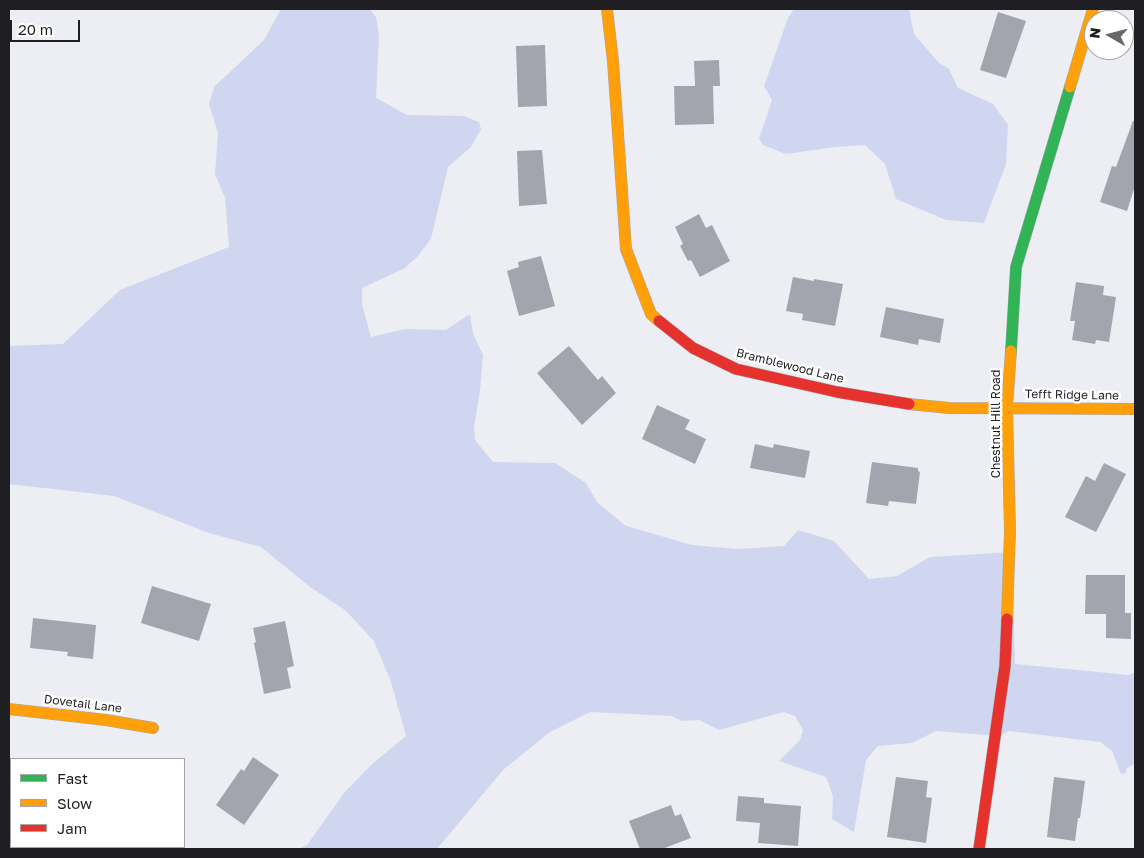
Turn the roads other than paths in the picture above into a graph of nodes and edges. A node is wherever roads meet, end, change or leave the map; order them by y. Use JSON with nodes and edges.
{"nodes":[{"id":1,"x":607,"y":9,"type":"edge"},
{"id":2,"x":1093,"y":9,"type":"edge"},
{"id":3,"x":1007,"y":408,"type":"junction"},
{"id":4,"x":1135,"y":409,"type":"edge"},
{"id":5,"x":9,"y":709,"type":"edge"},
{"id":6,"x":153,"y":728,"type":"dead end"},
{"id":7,"x":979,"y":849,"type":"edge"}],
"edges":[{"from":1,"to":3,"type":"street","name":"Bramblewood Lane"},
{"from":2,"to":3,"type":"street","name":"Chestnut Hill Road"},
{"from":3,"to":4,"type":"street","name":"Tefft Ridge Lane"},
{"from":3,"to":7,"type":"street","name":"Chestnut Hill Road"},
{"from":5,"to":6,"type":"street","name":"Dovetail Lane"}]}
